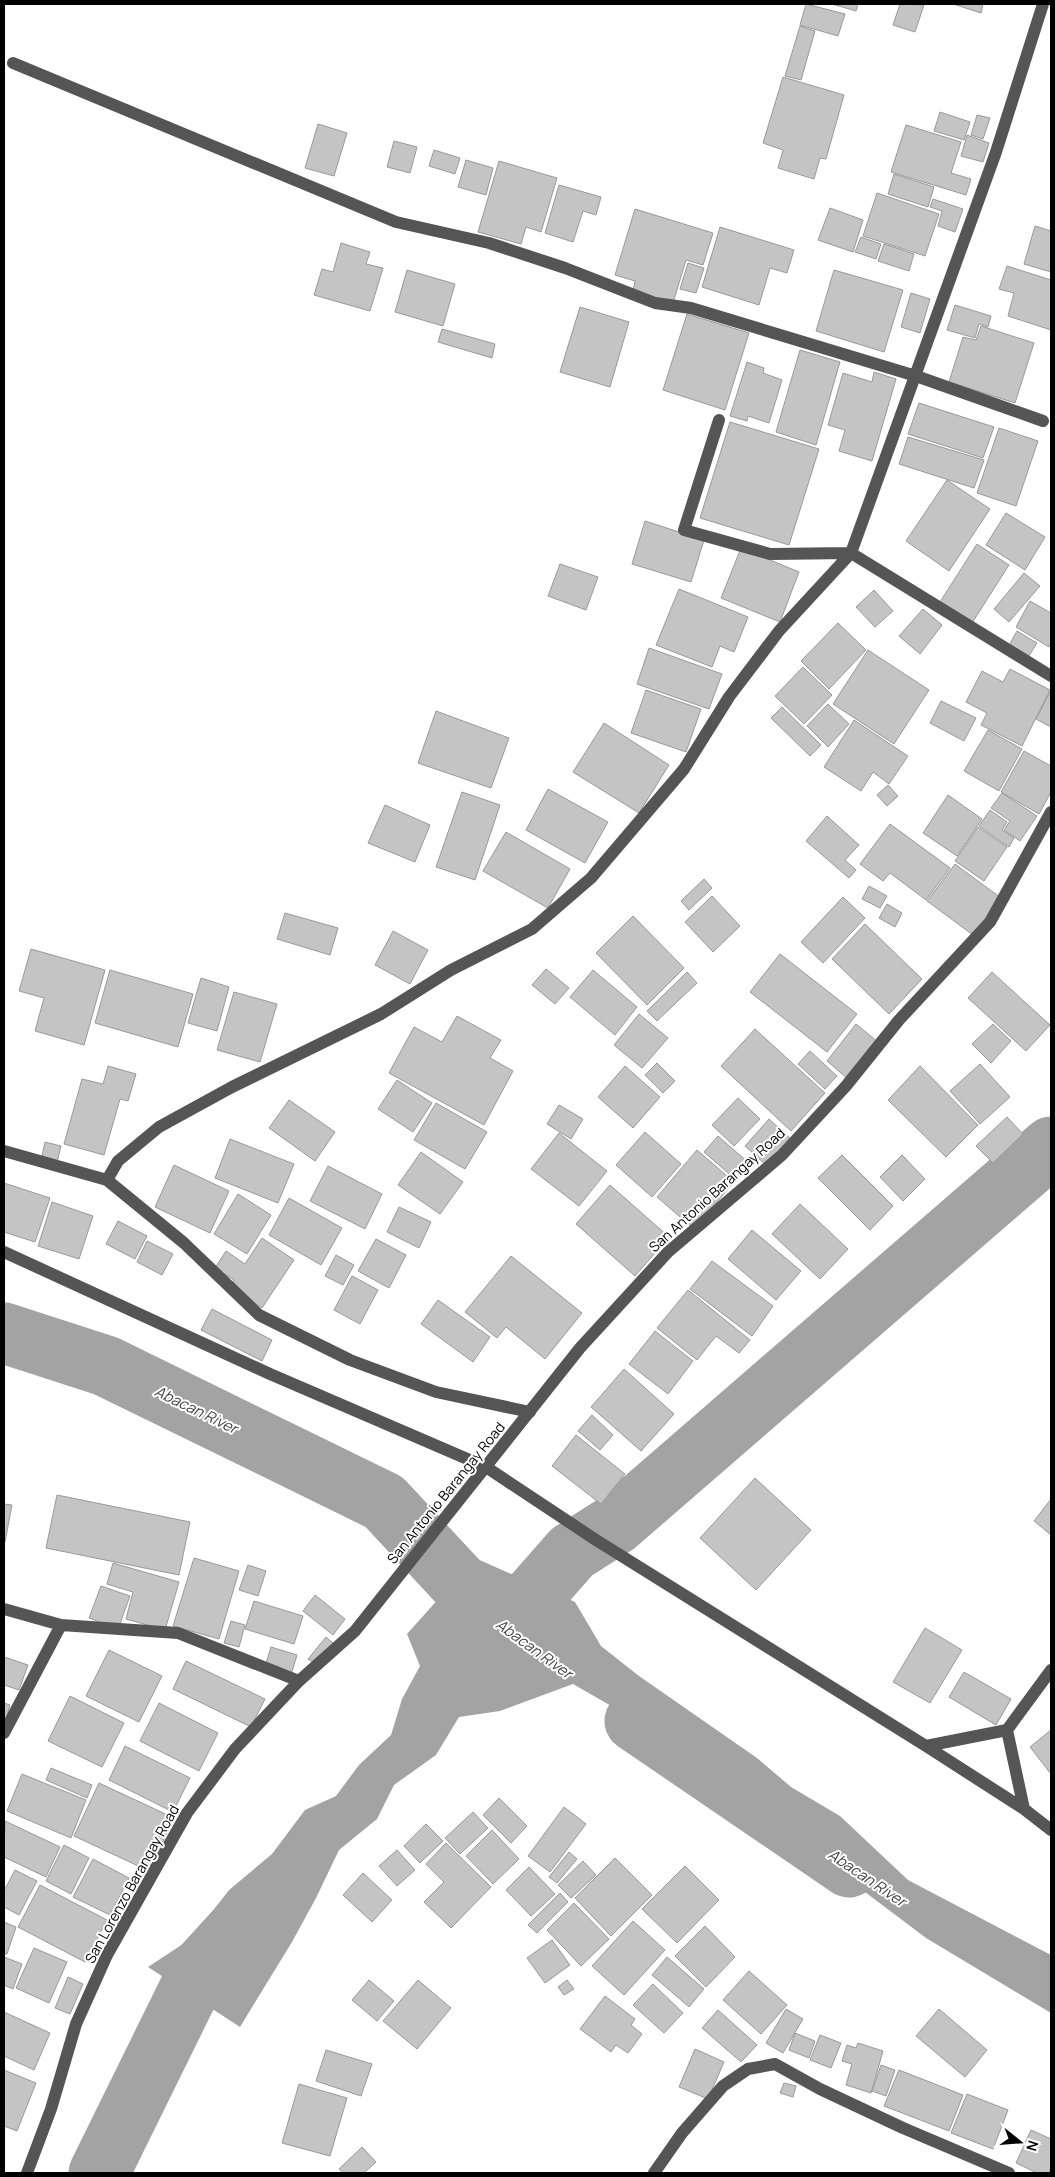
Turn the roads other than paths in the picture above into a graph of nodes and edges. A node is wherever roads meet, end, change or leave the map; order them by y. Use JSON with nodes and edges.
{"nodes":[{"id":1,"x":1043,"y":4,"type":"edge"},
{"id":2,"x":13,"y":63,"type":"dead end"},
{"id":3,"x":916,"y":376,"type":"junction"},
{"id":4,"x":719,"y":420,"type":"dead end"},
{"id":5,"x":1043,"y":422,"type":"dead end"},
{"id":6,"x":851,"y":553,"type":"junction"},
{"id":7,"x":1051,"y":676,"type":"edge"},
{"id":8,"x":1050,"y":817,"type":"edge"},
{"id":9,"x":4,"y":1151,"type":"edge"},
{"id":10,"x":107,"y":1180,"type":"junction"},
{"id":11,"x":4,"y":1252,"type":"edge"},
{"id":12,"x":530,"y":1412,"type":"junction"},
{"id":13,"x":486,"y":1467,"type":"junction"},
{"id":14,"x":4,"y":1609,"type":"edge"},
{"id":15,"x":61,"y":1625,"type":"junction"},
{"id":16,"x":355,"y":1631,"type":"joint"},
{"id":17,"x":1051,"y":1670,"type":"edge"},
{"id":18,"x":299,"y":1681,"type":"junction"},
{"id":19,"x":1007,"y":1730,"type":"junction"},
{"id":20,"x":4,"y":1733,"type":"edge"},
{"id":21,"x":926,"y":1746,"type":"junction"},
{"id":22,"x":1024,"y":1809,"type":"junction"},
{"id":23,"x":1051,"y":1830,"type":"edge"},
{"id":24,"x":26,"y":2173,"type":"edge"},
{"id":25,"x":654,"y":2173,"type":"edge"},
{"id":26,"x":1009,"y":2173,"type":"edge"}],
"edges":[{"from":1,"to":3,"type":"street"},
{"from":2,"to":3,"type":"street"},
{"from":3,"to":5,"type":"street"},
{"from":3,"to":6,"type":"street"},
{"from":4,"to":6,"type":"street"},
{"from":6,"to":7,"type":"street"},
{"from":6,"to":10,"type":"street"},
{"from":8,"to":12,"type":"street","name":"San Antonio Barangay Road"},
{"from":9,"to":10,"type":"street"},
{"from":10,"to":12,"type":"street"},
{"from":11,"to":13,"type":"street"},
{"from":12,"to":13,"type":"street","name":"San Antonio Barangay Road"},
{"from":13,"to":16,"type":"street","name":"San Antonio Barangay Road"},
{"from":13,"to":21,"type":"street"},
{"from":14,"to":15,"type":"street"},
{"from":15,"to":18,"type":"street"},
{"from":15,"to":20,"type":"street"},
{"from":16,"to":18,"type":"street","name":"San Lorenzo Barangay Road"},
{"from":17,"to":19,"type":"street"},
{"from":18,"to":24,"type":"street","name":"San Lorenzo Barangay Road"},
{"from":19,"to":21,"type":"street"},
{"from":19,"to":22,"type":"street"},
{"from":21,"to":22,"type":"street"},
{"from":22,"to":23,"type":"street"},
{"from":25,"to":26,"type":"street"}]}
